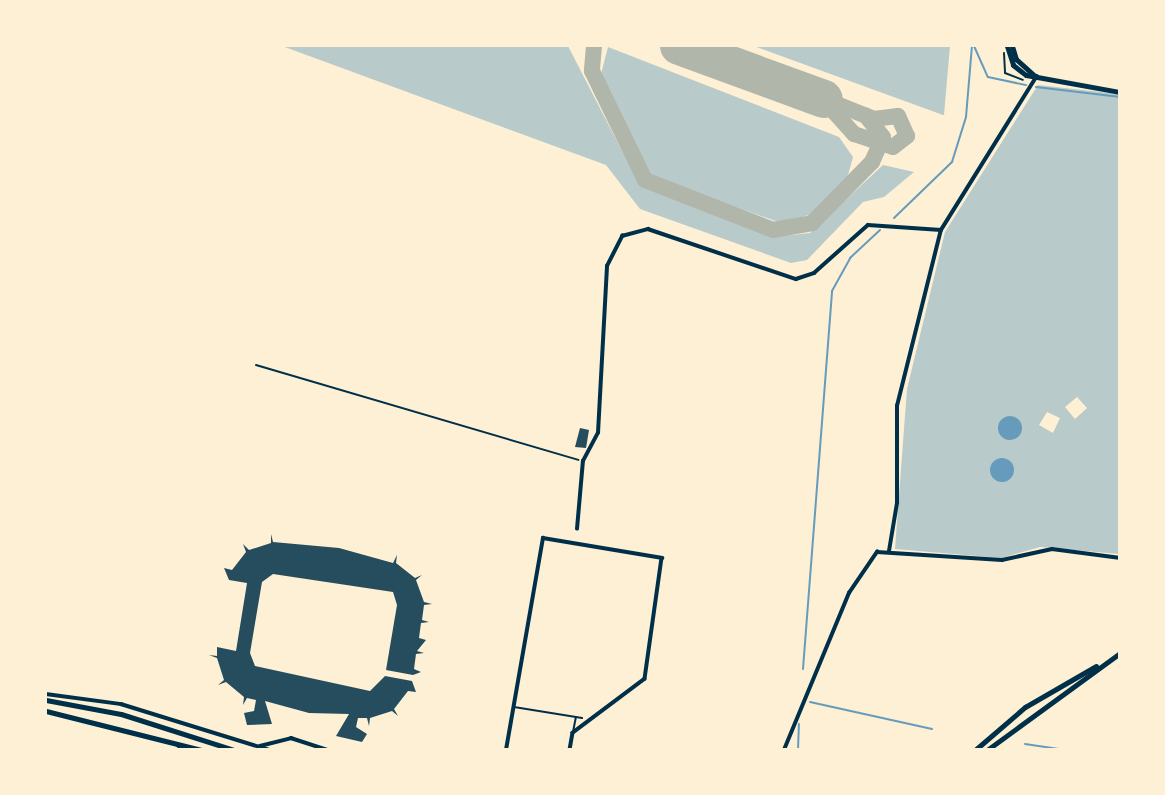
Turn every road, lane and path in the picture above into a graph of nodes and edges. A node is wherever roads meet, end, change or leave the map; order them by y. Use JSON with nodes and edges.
{"nodes":[{"id":1,"x":1009,"y":46,"type":"edge"},
{"id":2,"x":1037,"y":76,"type":"junction"},
{"id":3,"x":1119,"y":92,"type":"edge"},
{"id":4,"x":941,"y":230,"type":"junction"},
{"id":5,"x":256,"y":365,"type":"dead end"},
{"id":6,"x":583,"y":461,"type":"junction"},
{"id":7,"x":578,"y":529,"type":"dead end"},
{"id":8,"x":889,"y":551,"type":"junction"},
{"id":9,"x":1119,"y":558,"type":"edge"},
{"id":10,"x":1119,"y":653,"type":"edge"},
{"id":11,"x":1109,"y":660,"type":"junction"},
{"id":12,"x":46,"y":694,"type":"edge"},
{"id":13,"x":46,"y":701,"type":"edge"},
{"id":14,"x":513,"y":706,"type":"junction"},
{"id":15,"x":46,"y":711,"type":"edge"},
{"id":16,"x":576,"y":717,"type":"junction"},
{"id":17,"x":582,"y":718,"type":"dead end"},
{"id":18,"x":573,"y":733,"type":"junction"},
{"id":19,"x":176,"y":741,"type":"junction"},
{"id":20,"x":252,"y":743,"type":"junction"},
{"id":21,"x":260,"y":746,"type":"junction"},
{"id":22,"x":182,"y":750,"type":"edge"},
{"id":23,"x":201,"y":750,"type":"edge"},
{"id":24,"x":234,"y":750,"type":"edge"},
{"id":25,"x":250,"y":750,"type":"edge"},
{"id":26,"x":270,"y":750,"type":"edge"},
{"id":27,"x":327,"y":750,"type":"edge"},
{"id":28,"x":506,"y":750,"type":"edge"},
{"id":29,"x":570,"y":750,"type":"edge"},
{"id":30,"x":784,"y":750,"type":"edge"},
{"id":31,"x":975,"y":750,"type":"edge"},
{"id":32,"x":987,"y":750,"type":"edge"}],
"edges":[{"from":1,"to":2,"type":"main road"},
{"from":2,"to":3,"type":"main road"},
{"from":2,"to":4,"type":"street"},
{"from":4,"to":6,"type":"street"},
{"from":4,"to":8,"type":"street"},
{"from":5,"to":6,"type":"path"},
{"from":6,"to":7,"type":"street"},
{"from":8,"to":9,"type":"street"},
{"from":8,"to":30,"type":"street"},
{"from":10,"to":11,"type":"main road"},
{"from":11,"to":31,"type":"main road"},
{"from":11,"to":32,"type":"main road"},
{"from":12,"to":20,"type":"street"},
{"from":13,"to":24,"type":"main road"},
{"from":14,"to":16,"type":"lane"},
{"from":14,"to":18,"type":"street"},
{"from":14,"to":28,"type":"street"},
{"from":15,"to":19,"type":"main road"},
{"from":16,"to":17,"type":"lane"},
{"from":16,"to":18,"type":"lane"},
{"from":18,"to":29,"type":"street"},
{"from":19,"to":22,"type":"lane"},
{"from":19,"to":23,"type":"main road"},
{"from":20,"to":21,"type":"street"},
{"from":20,"to":25,"type":"street"},
{"from":21,"to":26,"type":"street"},
{"from":21,"to":27,"type":"street"}]}
